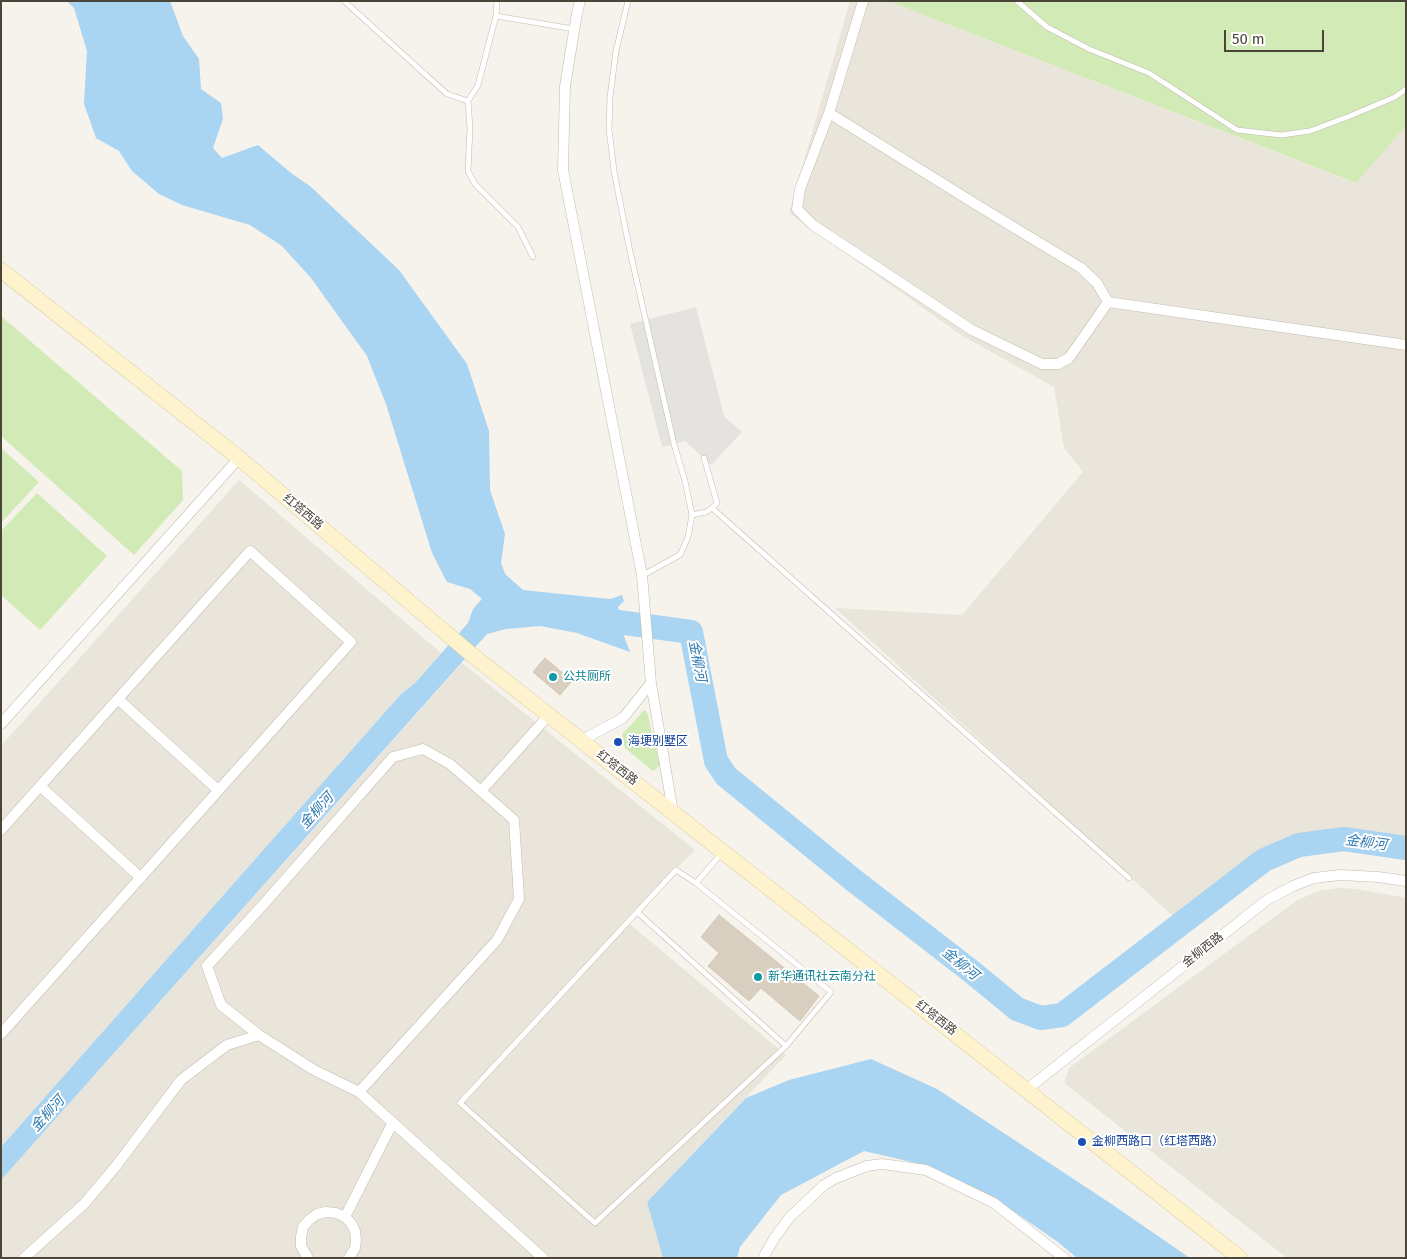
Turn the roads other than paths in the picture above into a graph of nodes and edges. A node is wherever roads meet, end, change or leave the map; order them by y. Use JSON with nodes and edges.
{"nodes":[{"id":1,"x":344,"y":1,"type":"edge"},
{"id":2,"x":497,"y":1,"type":"edge"},
{"id":3,"x":580,"y":1,"type":"edge"},
{"id":4,"x":628,"y":1,"type":"edge"},
{"id":5,"x":863,"y":1,"type":"edge"},
{"id":6,"x":1017,"y":1,"type":"edge"},
{"id":7,"x":496,"y":16,"type":"junction"},
{"id":8,"x":574,"y":29,"type":"junction"},
{"id":9,"x":1406,"y":89,"type":"edge"},
{"id":10,"x":468,"y":101,"type":"junction"},
{"id":11,"x":829,"y":113,"type":"junction"},
{"id":12,"x":533,"y":257,"type":"dead end"},
{"id":13,"x":1,"y":270,"type":"edge"},
{"id":14,"x":1108,"y":302,"type":"junction"},
{"id":15,"x":1406,"y":345,"type":"edge"},
{"id":16,"x":239,"y":458,"type":"junction"},
{"id":17,"x":704,"y":458,"type":"dead end"},
{"id":18,"x":712,"y":508,"type":"junction"},
{"id":19,"x":692,"y":515,"type":"junction"},
{"id":20,"x":642,"y":575,"type":"junction"},
{"id":21,"x":651,"y":683,"type":"junction"},
{"id":22,"x":118,"y":699,"type":"junction"},
{"id":23,"x":549,"y":715,"type":"junction"},
{"id":24,"x":1,"y":724,"type":"edge"},
{"id":25,"x":582,"y":740,"type":"junction"},
{"id":26,"x":40,"y":786,"type":"junction"},
{"id":27,"x":218,"y":790,"type":"junction"},
{"id":28,"x":481,"y":791,"type":"junction"},
{"id":29,"x":673,"y":812,"type":"junction"},
{"id":30,"x":1,"y":830,"type":"edge"},
{"id":31,"x":723,"y":852,"type":"junction"},
{"id":32,"x":140,"y":878,"type":"junction"},
{"id":33,"x":1129,"y":878,"type":"dead end"},
{"id":34,"x":1406,"y":881,"type":"edge"},
{"id":35,"x":696,"y":883,"type":"junction"},
{"id":36,"x":637,"y":912,"type":"junction"},
{"id":37,"x":1,"y":1034,"type":"edge"},
{"id":38,"x":259,"y":1035,"type":"junction"},
{"id":39,"x":786,"y":1046,"type":"junction"},
{"id":40,"x":1026,"y":1090,"type":"junction"},
{"id":41,"x":359,"y":1092,"type":"junction"},
{"id":42,"x":393,"y":1122,"type":"junction"},
{"id":43,"x":344,"y":1217,"type":"junction"},
{"id":44,"x":24,"y":1258,"type":"edge"},
{"id":45,"x":308,"y":1258,"type":"edge"},
{"id":46,"x":350,"y":1258,"type":"edge"},
{"id":47,"x":543,"y":1258,"type":"edge"},
{"id":48,"x":763,"y":1258,"type":"edge"},
{"id":49,"x":1064,"y":1258,"type":"edge"},
{"id":50,"x":1240,"y":1258,"type":"edge"}],
"edges":[{"from":1,"to":10,"type":"lane"},
{"from":2,"to":7,"type":"lane"},
{"from":3,"to":8,"type":"street"},
{"from":4,"to":19,"type":"lane"},
{"from":5,"to":11,"type":"street"},
{"from":6,"to":9,"type":"lane"},
{"from":7,"to":8,"type":"lane"},
{"from":7,"to":10,"type":"lane"},
{"from":8,"to":20,"type":"street"},
{"from":10,"to":12,"type":"lane"},
{"from":11,"to":14,"type":"street"},
{"from":11,"to":14,"type":"street"},
{"from":13,"to":16,"type":"street","name":"红塔西路"},
{"from":14,"to":15,"type":"street"},
{"from":16,"to":23,"type":"street","name":"红塔西路"},
{"from":16,"to":24,"type":"street"},
{"from":17,"to":18,"type":"lane"},
{"from":18,"to":19,"type":"lane"},
{"from":18,"to":33,"type":"lane"},
{"from":19,"to":20,"type":"lane"},
{"from":20,"to":21,"type":"street"},
{"from":21,"to":25,"type":"street"},
{"from":21,"to":29,"type":"street"},
{"from":22,"to":26,"type":"street"},
{"from":22,"to":27,"type":"street"},
{"from":22,"to":27,"type":"street"},
{"from":23,"to":25,"type":"street","name":"红塔西路"},
{"from":23,"to":28,"type":"street"},
{"from":25,"to":29,"type":"street","name":"红塔西路"},
{"from":26,"to":30,"type":"street"},
{"from":26,"to":32,"type":"street"},
{"from":27,"to":32,"type":"street"},
{"from":28,"to":38,"type":"street"},
{"from":28,"to":41,"type":"street"},
{"from":29,"to":31,"type":"street","name":"红塔西路"},
{"from":31,"to":35,"type":"lane"},
{"from":31,"to":40,"type":"street","name":"红塔西路"},
{"from":32,"to":37,"type":"street"},
{"from":34,"to":40,"type":"street","name":"金柳西路"},
{"from":35,"to":36,"type":"lane"},
{"from":35,"to":39,"type":"lane"},
{"from":36,"to":39,"type":"lane"},
{"from":36,"to":39,"type":"lane"},
{"from":38,"to":41,"type":"street"},
{"from":38,"to":44,"type":"street"},
{"from":40,"to":50,"type":"street","name":"红塔西路"},
{"from":41,"to":42,"type":"street"},
{"from":42,"to":43,"type":"street"},
{"from":42,"to":47,"type":"street"},
{"from":43,"to":45,"type":"street"},
{"from":43,"to":46,"type":"street"},
{"from":48,"to":49,"type":"street"}]}
